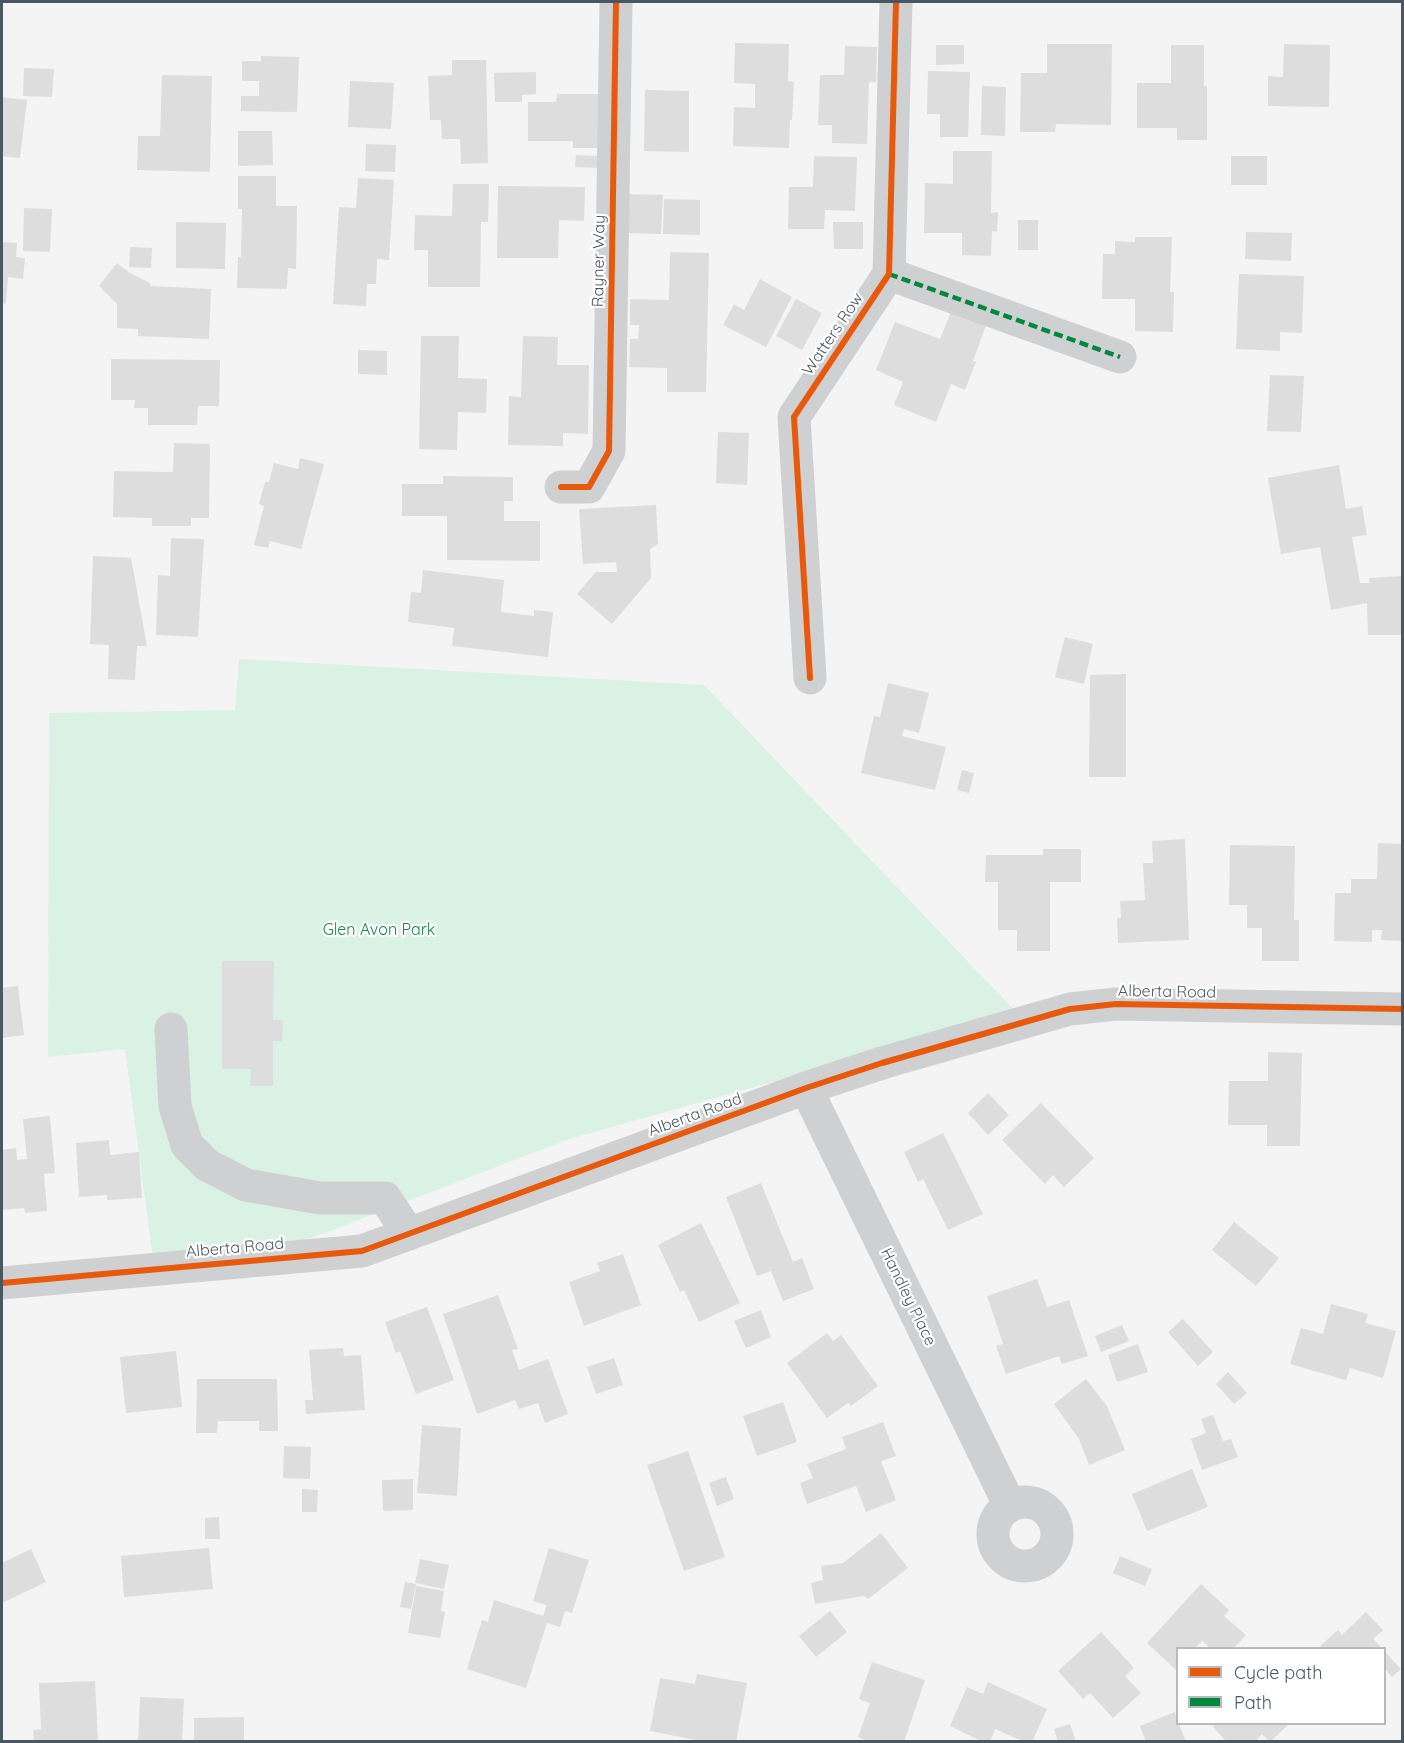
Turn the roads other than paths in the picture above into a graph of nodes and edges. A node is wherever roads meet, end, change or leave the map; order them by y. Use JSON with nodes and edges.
{"nodes":[{"id":1,"x":616,"y":2,"type":"edge"},
{"id":2,"x":896,"y":2,"type":"edge"},
{"id":3,"x":889,"y":274,"type":"junction"},
{"id":4,"x":1120,"y":357,"type":"dead end"},
{"id":5,"x":561,"y":487,"type":"dead end"},
{"id":6,"x":810,"y":678,"type":"dead end"},
{"id":7,"x":1402,"y":1009,"type":"edge"},
{"id":8,"x":171,"y":1029,"type":"dead end"},
{"id":9,"x":806,"y":1088,"type":"junction"},
{"id":10,"x":409,"y":1234,"type":"junction"},
{"id":11,"x":2,"y":1283,"type":"edge"},
{"id":12,"x":1010,"y":1506,"type":"dead end"}],
"edges":[{"from":1,"to":5,"type":"street","name":"Rayner Way"},
{"from":2,"to":3,"type":"street"},
{"from":3,"to":4,"type":"street"},
{"from":3,"to":6,"type":"street","name":"Watters Row"},
{"from":7,"to":9,"type":"street","name":"Alberta Road"},
{"from":8,"to":10,"type":"street"},
{"from":9,"to":10,"type":"street","name":"Alberta Road"},
{"from":9,"to":12,"type":"street","name":"Handley Place"},
{"from":10,"to":11,"type":"street","name":"Alberta Road"}]}
